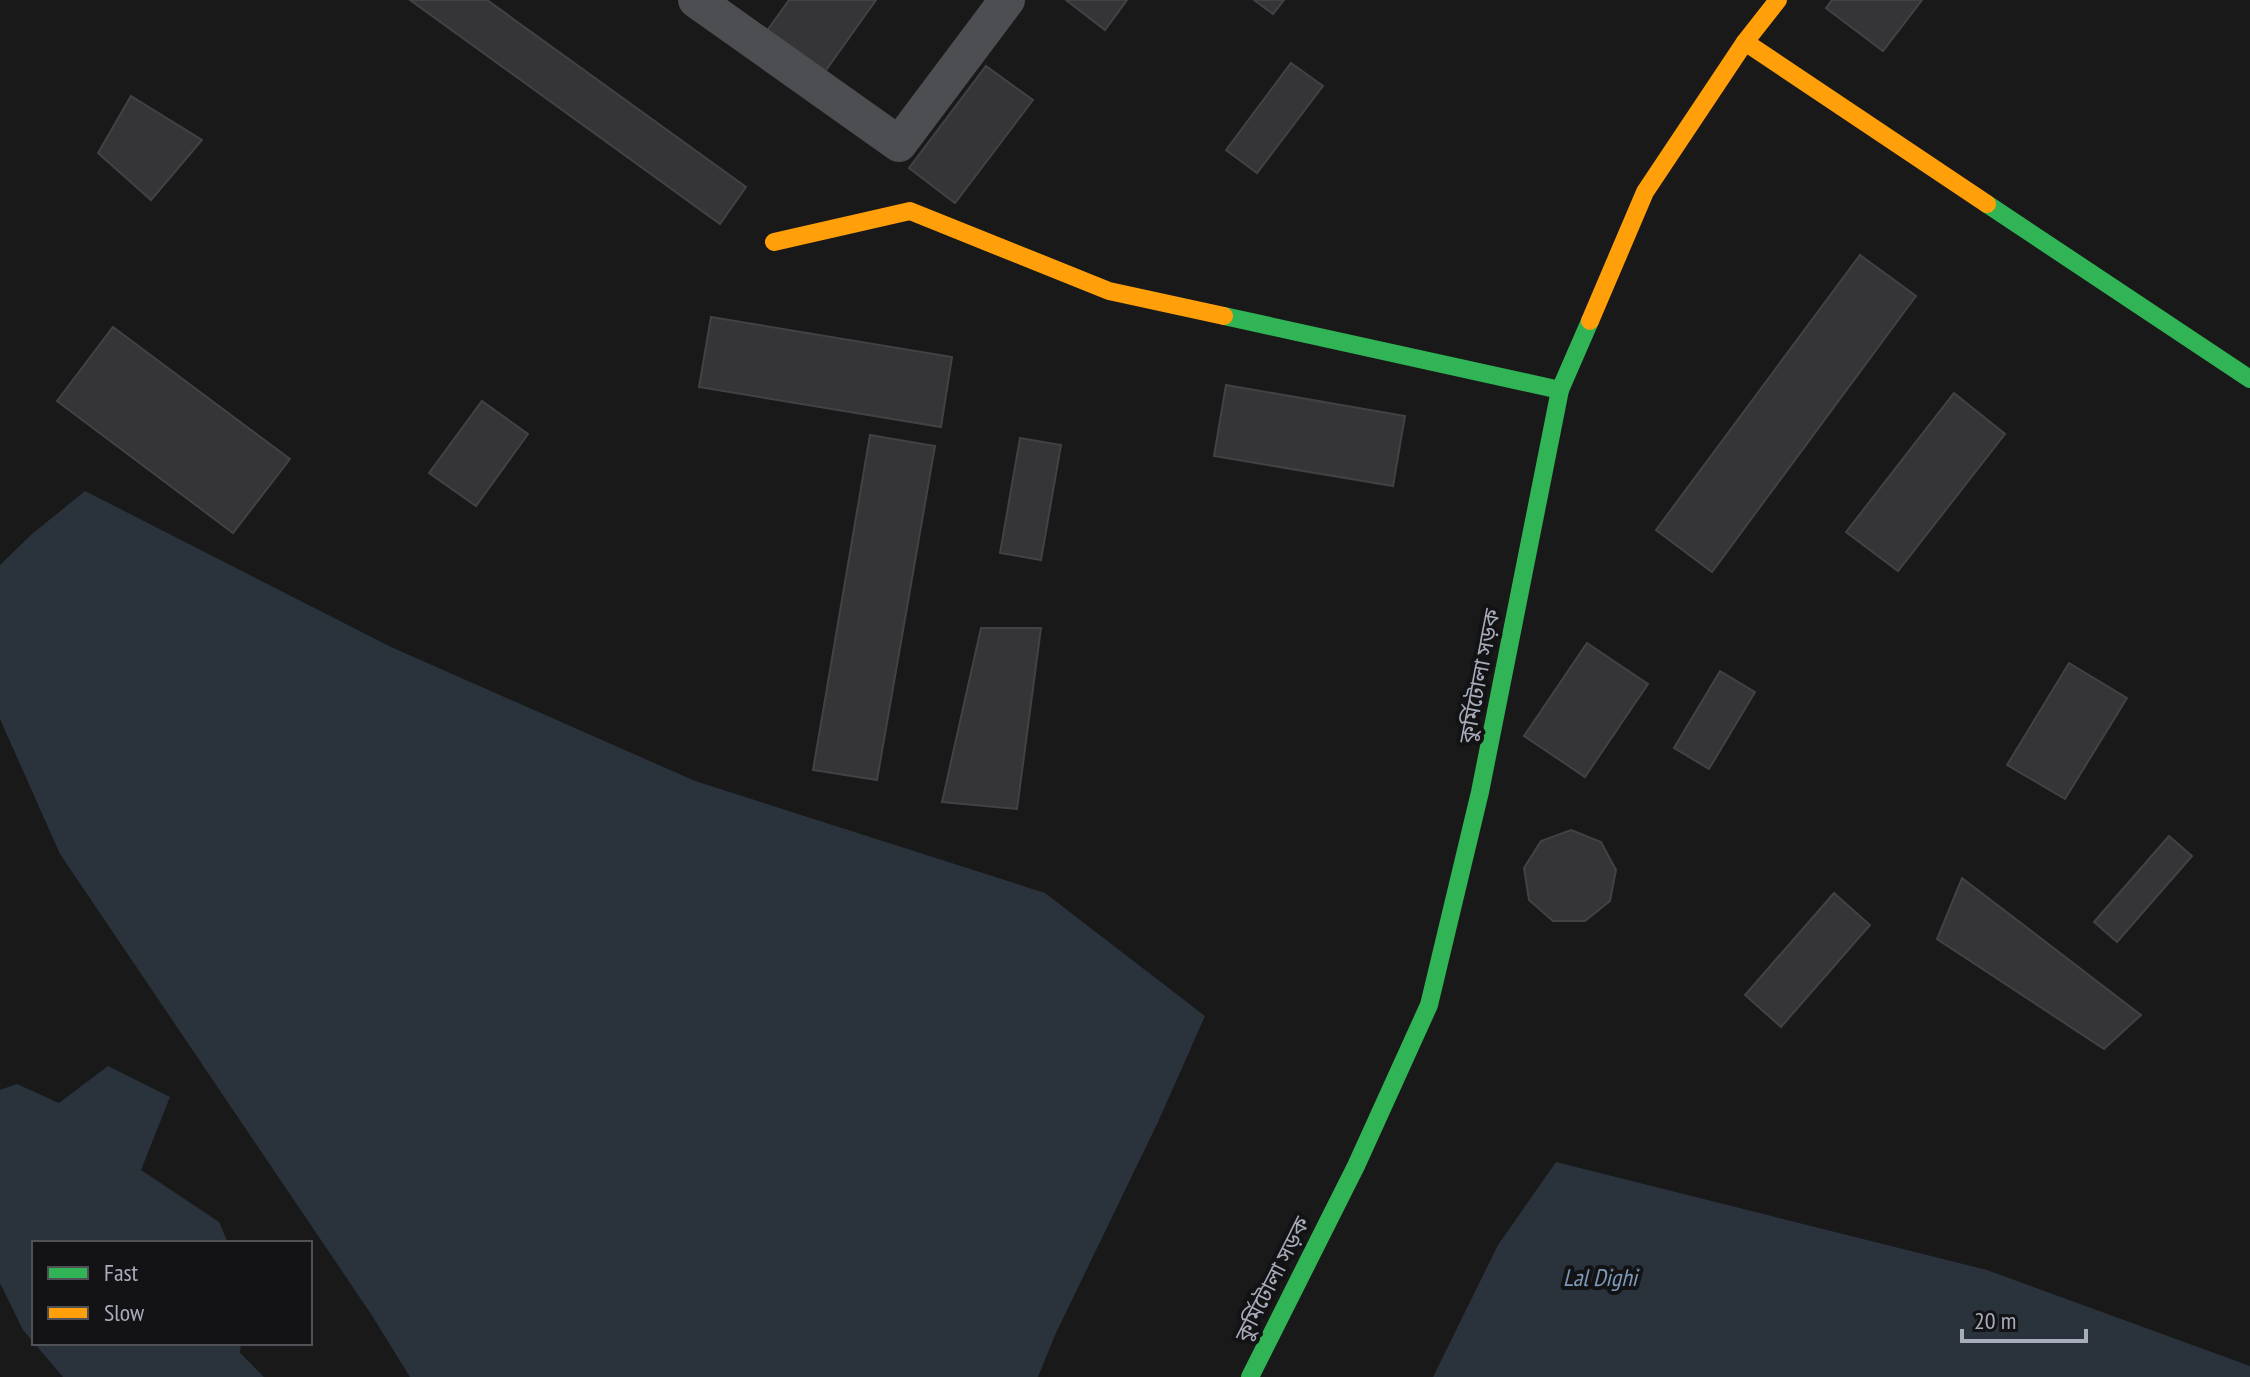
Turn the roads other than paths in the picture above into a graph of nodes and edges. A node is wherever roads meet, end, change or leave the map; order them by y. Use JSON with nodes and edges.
{"nodes":[{"id":1,"x":696,"y":0,"type":"edge"},
{"id":2,"x":1007,"y":0,"type":"edge"},
{"id":3,"x":1778,"y":0,"type":"edge"},
{"id":4,"x":1745,"y":42,"type":"junction"},
{"id":5,"x":774,"y":242,"type":"dead end"},
{"id":6,"x":2250,"y":379,"type":"edge"},
{"id":7,"x":1560,"y":390,"type":"junction"},
{"id":8,"x":1250,"y":1377,"type":"edge"}],
"edges":[{"from":1,"to":2,"type":"street"},
{"from":3,"to":4,"type":"street","name":"কুর্মিটোলা সড়ক"},
{"from":4,"to":6,"type":"street"},
{"from":4,"to":7,"type":"street","name":"কুর্মিটোলা সড়ক"},
{"from":5,"to":7,"type":"street"},
{"from":7,"to":8,"type":"street","name":"কুর্মিটোলা সড়ক"}]}
